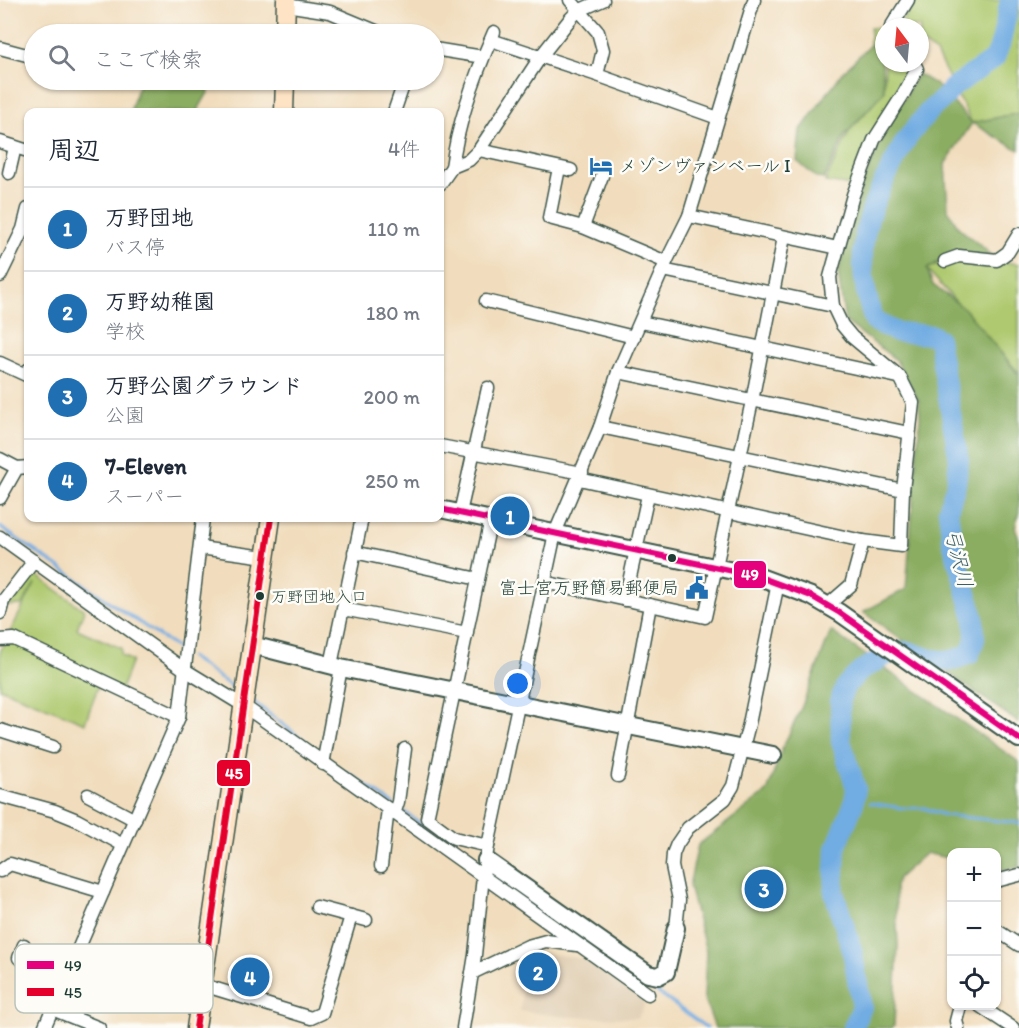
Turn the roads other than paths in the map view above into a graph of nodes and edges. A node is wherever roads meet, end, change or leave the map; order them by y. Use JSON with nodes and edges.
{"nodes":[{"id":1,"x":570,"y":0,"type":"edge"},
{"id":2,"x":603,"y":0,"type":"edge"},
{"id":3,"x":754,"y":0,"type":"edge"},
{"id":4,"x":908,"y":0,"type":"edge"},
{"id":5,"x":286,"y":2,"type":"edge"},
{"id":6,"x":578,"y":11,"type":"junction"},
{"id":7,"x":897,"y":18,"type":"edge"},
{"id":8,"x":285,"y":24,"type":"edge"},
{"id":9,"x":359,"y":24,"type":"edge"},
{"id":10,"x":0,"y":48,"type":"edge"},
{"id":11,"x":444,"y":51,"type":"edge"},
{"id":12,"x":24,"y":54,"type":"edge"},
{"id":13,"x":542,"y":56,"type":"junction"},
{"id":14,"x":483,"y":57,"type":"junction"},
{"id":15,"x":915,"y":72,"type":"edge"},
{"id":16,"x":597,"y":75,"type":"junction"},
{"id":17,"x":285,"y":90,"type":"edge"},
{"id":18,"x":402,"y":90,"type":"edge"},
{"id":19,"x":284,"y":108,"type":"edge"},
{"id":20,"x":395,"y":108,"type":"edge"},
{"id":21,"x":718,"y":118,"type":"junction"},
{"id":22,"x":0,"y":142,"type":"edge"},
{"id":23,"x":15,"y":147,"type":"junction"},
{"id":24,"x":24,"y":150,"type":"edge"},
{"id":25,"x":479,"y":150,"type":"junction"},
{"id":26,"x":452,"y":167,"type":"junction"},
{"id":27,"x":9,"y":173,"type":"dead end"},
{"id":28,"x":602,"y":176,"type":"dead end"},
{"id":29,"x":444,"y":178,"type":"edge"},
{"id":30,"x":689,"y":216,"type":"junction"},
{"id":31,"x":24,"y":225,"type":"edge"},
{"id":32,"x":583,"y":227,"type":"junction"},
{"id":33,"x":1019,"y":234,"type":"edge"},
{"id":34,"x":784,"y":237,"type":"junction"},
{"id":35,"x":15,"y":246,"type":"junction"},
{"id":36,"x":838,"y":248,"type":"junction"},
{"id":37,"x":24,"y":249,"type":"edge"},
{"id":38,"x":945,"y":261,"type":"dead end"},
{"id":39,"x":665,"y":266,"type":"junction"},
{"id":40,"x":0,"y":276,"type":"edge"},
{"id":41,"x":774,"y":294,"type":"junction"},
{"id":42,"x":486,"y":301,"type":"dead end"},
{"id":43,"x":833,"y":306,"type":"junction"},
{"id":44,"x":641,"y":322,"type":"junction"},
{"id":45,"x":634,"y":337,"type":"junction"},
{"id":46,"x":761,"y":349,"type":"junction"},
{"id":47,"x":0,"y":363,"type":"edge"},
{"id":48,"x":618,"y":372,"type":"junction"},
{"id":49,"x":24,"y":374,"type":"edge"},
{"id":50,"x":900,"y":377,"type":"junction"},
{"id":51,"x":488,"y":388,"type":"dead end"},
{"id":52,"x":752,"y":401,"type":"junction"},
{"id":53,"x":600,"y":428,"type":"junction"},
{"id":54,"x":909,"y":433,"type":"junction"},
{"id":55,"x":444,"y":447,"type":"edge"},
{"id":56,"x":473,"y":452,"type":"junction"},
{"id":57,"x":738,"y":457,"type":"junction"},
{"id":58,"x":0,"y":459,"type":"edge"},
{"id":59,"x":23,"y":468,"type":"edge"},
{"id":60,"x":581,"y":476,"type":"junction"},
{"id":61,"x":903,"y":490,"type":"junction"},
{"id":62,"x":648,"y":495,"type":"junction"},
{"id":63,"x":0,"y":498,"type":"edge"},
{"id":64,"x":444,"y":510,"type":"edge"},
{"id":65,"x":727,"y":511,"type":"junction"},
{"id":66,"x":460,"y":513,"type":"junction"},
{"id":67,"x":491,"y":519,"type":"junction"},
{"id":68,"x":203,"y":522,"type":"edge"},
{"id":69,"x":270,"y":522,"type":"edge"},
{"id":70,"x":361,"y":522,"type":"edge"},
{"id":71,"x":555,"y":533,"type":"junction"},
{"id":72,"x":0,"y":537,"type":"edge"},
{"id":73,"x":862,"y":541,"type":"junction"},
{"id":74,"x":200,"y":548,"type":"junction"},
{"id":75,"x":635,"y":551,"type":"junction"},
{"id":76,"x":354,"y":552,"type":"junction"},
{"id":77,"x":265,"y":557,"type":"junction"},
{"id":78,"x":34,"y":561,"type":"junction"},
{"id":79,"x":715,"y":568,"type":"junction"},
{"id":80,"x":478,"y":579,"type":"junction"},
{"id":81,"x":544,"y":582,"type":"junction"},
{"id":82,"x":778,"y":583,"type":"junction"},
{"id":83,"x":625,"y":600,"type":"junction"},
{"id":84,"x":1,"y":604,"type":"edge"},
{"id":85,"x":650,"y":605,"type":"junction"},
{"id":86,"x":343,"y":609,"type":"junction"},
{"id":87,"x":834,"y":609,"type":"junction"},
{"id":88,"x":467,"y":633,"type":"junction"},
{"id":89,"x":0,"y":640,"type":"edge"},
{"id":90,"x":252,"y":645,"type":"junction"},
{"id":91,"x":336,"y":666,"type":"junction"},
{"id":92,"x":185,"y":670,"type":"junction"},
{"id":93,"x":456,"y":690,"type":"junction"},
{"id":94,"x":245,"y":699,"type":"junction"},
{"id":95,"x":518,"y":703,"type":"junction"},
{"id":96,"x":179,"y":717,"type":"junction"},
{"id":97,"x":628,"y":725,"type":"junction"},
{"id":98,"x":0,"y":730,"type":"edge"},
{"id":99,"x":1019,"y":739,"type":"edge"},
{"id":100,"x":53,"y":747,"type":"dead end"},
{"id":101,"x":405,"y":749,"type":"dead end"},
{"id":102,"x":743,"y":749,"type":"junction"},
{"id":103,"x":773,"y":754,"type":"dead end"},
{"id":104,"x":323,"y":764,"type":"junction"},
{"id":105,"x":618,"y":776,"type":"dead end"},
{"id":106,"x":88,"y":795,"type":"dead end"},
{"id":107,"x":0,"y":796,"type":"edge"},
{"id":108,"x":393,"y":808,"type":"junction"},
{"id":109,"x":135,"y":820,"type":"junction"},
{"id":110,"x":123,"y":845,"type":"junction"},
{"id":111,"x":485,"y":860,"type":"junction"},
{"id":112,"x":381,"y":866,"type":"dead end"},
{"id":113,"x":0,"y":871,"type":"edge"},
{"id":114,"x":1019,"y":875,"type":"edge"},
{"id":115,"x":1001,"y":880,"type":"edge"},
{"id":116,"x":103,"y":892,"type":"junction"},
{"id":117,"x":317,"y":907,"type":"dead end"},
{"id":118,"x":351,"y":916,"type":"junction"},
{"id":119,"x":366,"y":920,"type":"dead end"},
{"id":120,"x":676,"y":927,"type":"joint"},
{"id":121,"x":1001,"y":933,"type":"edge"},
{"id":122,"x":584,"y":939,"type":"junction"},
{"id":123,"x":80,"y":944,"type":"edge"},
{"id":124,"x":209,"y":944,"type":"edge"},
{"id":125,"x":1019,"y":945,"type":"edge"},
{"id":126,"x":472,"y":973,"type":"junction"},
{"id":127,"x":648,"y":994,"type":"dead end"},
{"id":128,"x":213,"y":996,"type":"edge"},
{"id":129,"x":959,"y":1010,"type":"edge"},
{"id":130,"x":987,"y":1010,"type":"edge"},
{"id":131,"x":50,"y":1013,"type":"edge"},
{"id":132,"x":64,"y":1013,"type":"edge"},
{"id":133,"x":199,"y":1013,"type":"edge"},
{"id":134,"x":44,"y":1028,"type":"edge"},
{"id":135,"x":99,"y":1028,"type":"edge"},
{"id":136,"x":196,"y":1028,"type":"edge"},
{"id":137,"x":463,"y":1028,"type":"edge"},
{"id":138,"x":958,"y":1028,"type":"edge"},
{"id":139,"x":1013,"y":1028,"type":"edge"}],
"edges":[{"from":1,"to":6,"type":"street"},
{"from":2,"to":6,"type":"street"},
{"from":3,"to":21,"type":"street"},
{"from":4,"to":7,"type":"street"},
{"from":5,"to":8,"type":"main road"},
{"from":5,"to":9,"type":"street"},
{"from":6,"to":13,"type":"street"},
{"from":6,"to":16,"type":"street"},
{"from":10,"to":12,"type":"street"},
{"from":11,"to":14,"type":"street"},
{"from":13,"to":14,"type":"street"},
{"from":13,"to":16,"type":"street"},
{"from":13,"to":25,"type":"street"},
{"from":14,"to":26,"type":"street"},
{"from":15,"to":36,"type":"street"},
{"from":16,"to":21,"type":"street"},
{"from":17,"to":19,"type":"main road"},
{"from":18,"to":20,"type":"street"},
{"from":21,"to":30,"type":"street"},
{"from":22,"to":23,"type":"street"},
{"from":23,"to":24,"type":"street"},
{"from":23,"to":27,"type":"street"},
{"from":25,"to":26,"type":"street"},
{"from":25,"to":32,"type":"street"},
{"from":26,"to":29,"type":"street"},
{"from":28,"to":32,"type":"street"},
{"from":30,"to":34,"type":"street"},
{"from":30,"to":39,"type":"street"},
{"from":31,"to":35,"type":"street"},
{"from":32,"to":39,"type":"street"},
{"from":33,"to":38,"type":"street"},
{"from":34,"to":36,"type":"street"},
{"from":34,"to":41,"type":"street"},
{"from":35,"to":37,"type":"street"},
{"from":35,"to":40,"type":"street"},
{"from":36,"to":43,"type":"street"},
{"from":39,"to":41,"type":"street"},
{"from":39,"to":44,"type":"street"},
{"from":41,"to":43,"type":"street"},
{"from":41,"to":46,"type":"street"},
{"from":42,"to":45,"type":"street"},
{"from":43,"to":50,"type":"street"},
{"from":44,"to":45,"type":"street"},
{"from":44,"to":46,"type":"street"},
{"from":45,"to":48,"type":"street"},
{"from":46,"to":50,"type":"street"},
{"from":46,"to":52,"type":"street"},
{"from":47,"to":49,"type":"street"},
{"from":48,"to":52,"type":"street"},
{"from":48,"to":53,"type":"street"},
{"from":50,"to":54,"type":"street"},
{"from":51,"to":56,"type":"street"},
{"from":52,"to":54,"type":"street"},
{"from":52,"to":57,"type":"street"},
{"from":53,"to":57,"type":"street"},
{"from":53,"to":60,"type":"street"},
{"from":54,"to":61,"type":"street"},
{"from":55,"to":56,"type":"street"},
{"from":56,"to":60,"type":"street"},
{"from":56,"to":66,"type":"street"},
{"from":57,"to":61,"type":"street"},
{"from":57,"to":65,"type":"street"},
{"from":58,"to":59,"type":"street"},
{"from":59,"to":63,"type":"street"},
{"from":60,"to":62,"type":"street"},
{"from":60,"to":71,"type":"street"},
{"from":61,"to":73,"type":"street"},
{"from":62,"to":65,"type":"street"},
{"from":62,"to":75,"type":"street"},
{"from":64,"to":66,"type":"street"},
{"from":65,"to":73,"type":"street"},
{"from":65,"to":79,"type":"street"},
{"from":66,"to":67,"type":"street"},
{"from":67,"to":71,"type":"street"},
{"from":67,"to":80,"type":"street"},
{"from":68,"to":74,"type":"street"},
{"from":69,"to":77,"type":"main road"},
{"from":70,"to":76,"type":"street"},
{"from":71,"to":75,"type":"street"},
{"from":71,"to":81,"type":"street"},
{"from":72,"to":78,"type":"street"},
{"from":73,"to":87,"type":"street"},
{"from":74,"to":77,"type":"street"},
{"from":74,"to":92,"type":"street"},
{"from":75,"to":79,"type":"street"},
{"from":75,"to":83,"type":"street"},
{"from":76,"to":80,"type":"street"},
{"from":76,"to":86,"type":"street"},
{"from":77,"to":90,"type":"main road"},
{"from":78,"to":84,"type":"street"},
{"from":78,"to":92,"type":"street"},
{"from":79,"to":82,"type":"street"},
{"from":79,"to":85,"type":"street"},
{"from":80,"to":88,"type":"street"},
{"from":81,"to":83,"type":"street"},
{"from":81,"to":95,"type":"street"},
{"from":82,"to":87,"type":"street"},
{"from":82,"to":102,"type":"street"},
{"from":83,"to":85,"type":"street"},
{"from":85,"to":97,"type":"street"},
{"from":86,"to":88,"type":"street"},
{"from":86,"to":91,"type":"street"},
{"from":87,"to":99,"type":"street"},
{"from":88,"to":93,"type":"street"},
{"from":89,"to":96,"type":"street"},
{"from":90,"to":91,"type":"street"},
{"from":90,"to":94,"type":"main road"},
{"from":91,"to":93,"type":"street"},
{"from":91,"to":104,"type":"street"},
{"from":92,"to":94,"type":"street"},
{"from":92,"to":96,"type":"street"},
{"from":93,"to":95,"type":"street"},
{"from":93,"to":111,"type":"street"},
{"from":94,"to":104,"type":"street"},
{"from":94,"to":124,"type":"main road"},
{"from":95,"to":97,"type":"street"},
{"from":95,"to":111,"type":"street"},
{"from":96,"to":109,"type":"street"},
{"from":97,"to":102,"type":"street"},
{"from":97,"to":105,"type":"street"},
{"from":98,"to":100,"type":"street"},
{"from":101,"to":108,"type":"street"},
{"from":102,"to":103,"type":"street"},
{"from":102,"to":120,"type":"street"},
{"from":104,"to":108,"type":"street"},
{"from":106,"to":109,"type":"street"},
{"from":107,"to":110,"type":"street"},
{"from":108,"to":111,"type":"street"},
{"from":108,"to":112,"type":"street"},
{"from":109,"to":110,"type":"street"},
{"from":110,"to":116,"type":"street"},
{"from":111,"to":122,"type":"street"},
{"from":111,"to":126,"type":"street"},
{"from":113,"to":116,"type":"street"},
{"from":114,"to":115,"type":"street"},
{"from":116,"to":123,"type":"street"},
{"from":117,"to":118,"type":"street"},
{"from":118,"to":119,"type":"street"},
{"from":118,"to":128,"type":"street"},
{"from":120,"to":122,"type":"street"},
{"from":121,"to":125,"type":"street"},
{"from":122,"to":126,"type":"street"},
{"from":122,"to":127,"type":"street"},
{"from":126,"to":137,"type":"street"},
{"from":129,"to":138,"type":"street"},
{"from":130,"to":139,"type":"street"},
{"from":131,"to":134,"type":"street"},
{"from":132,"to":135,"type":"street"},
{"from":133,"to":136,"type":"main road"}]}
